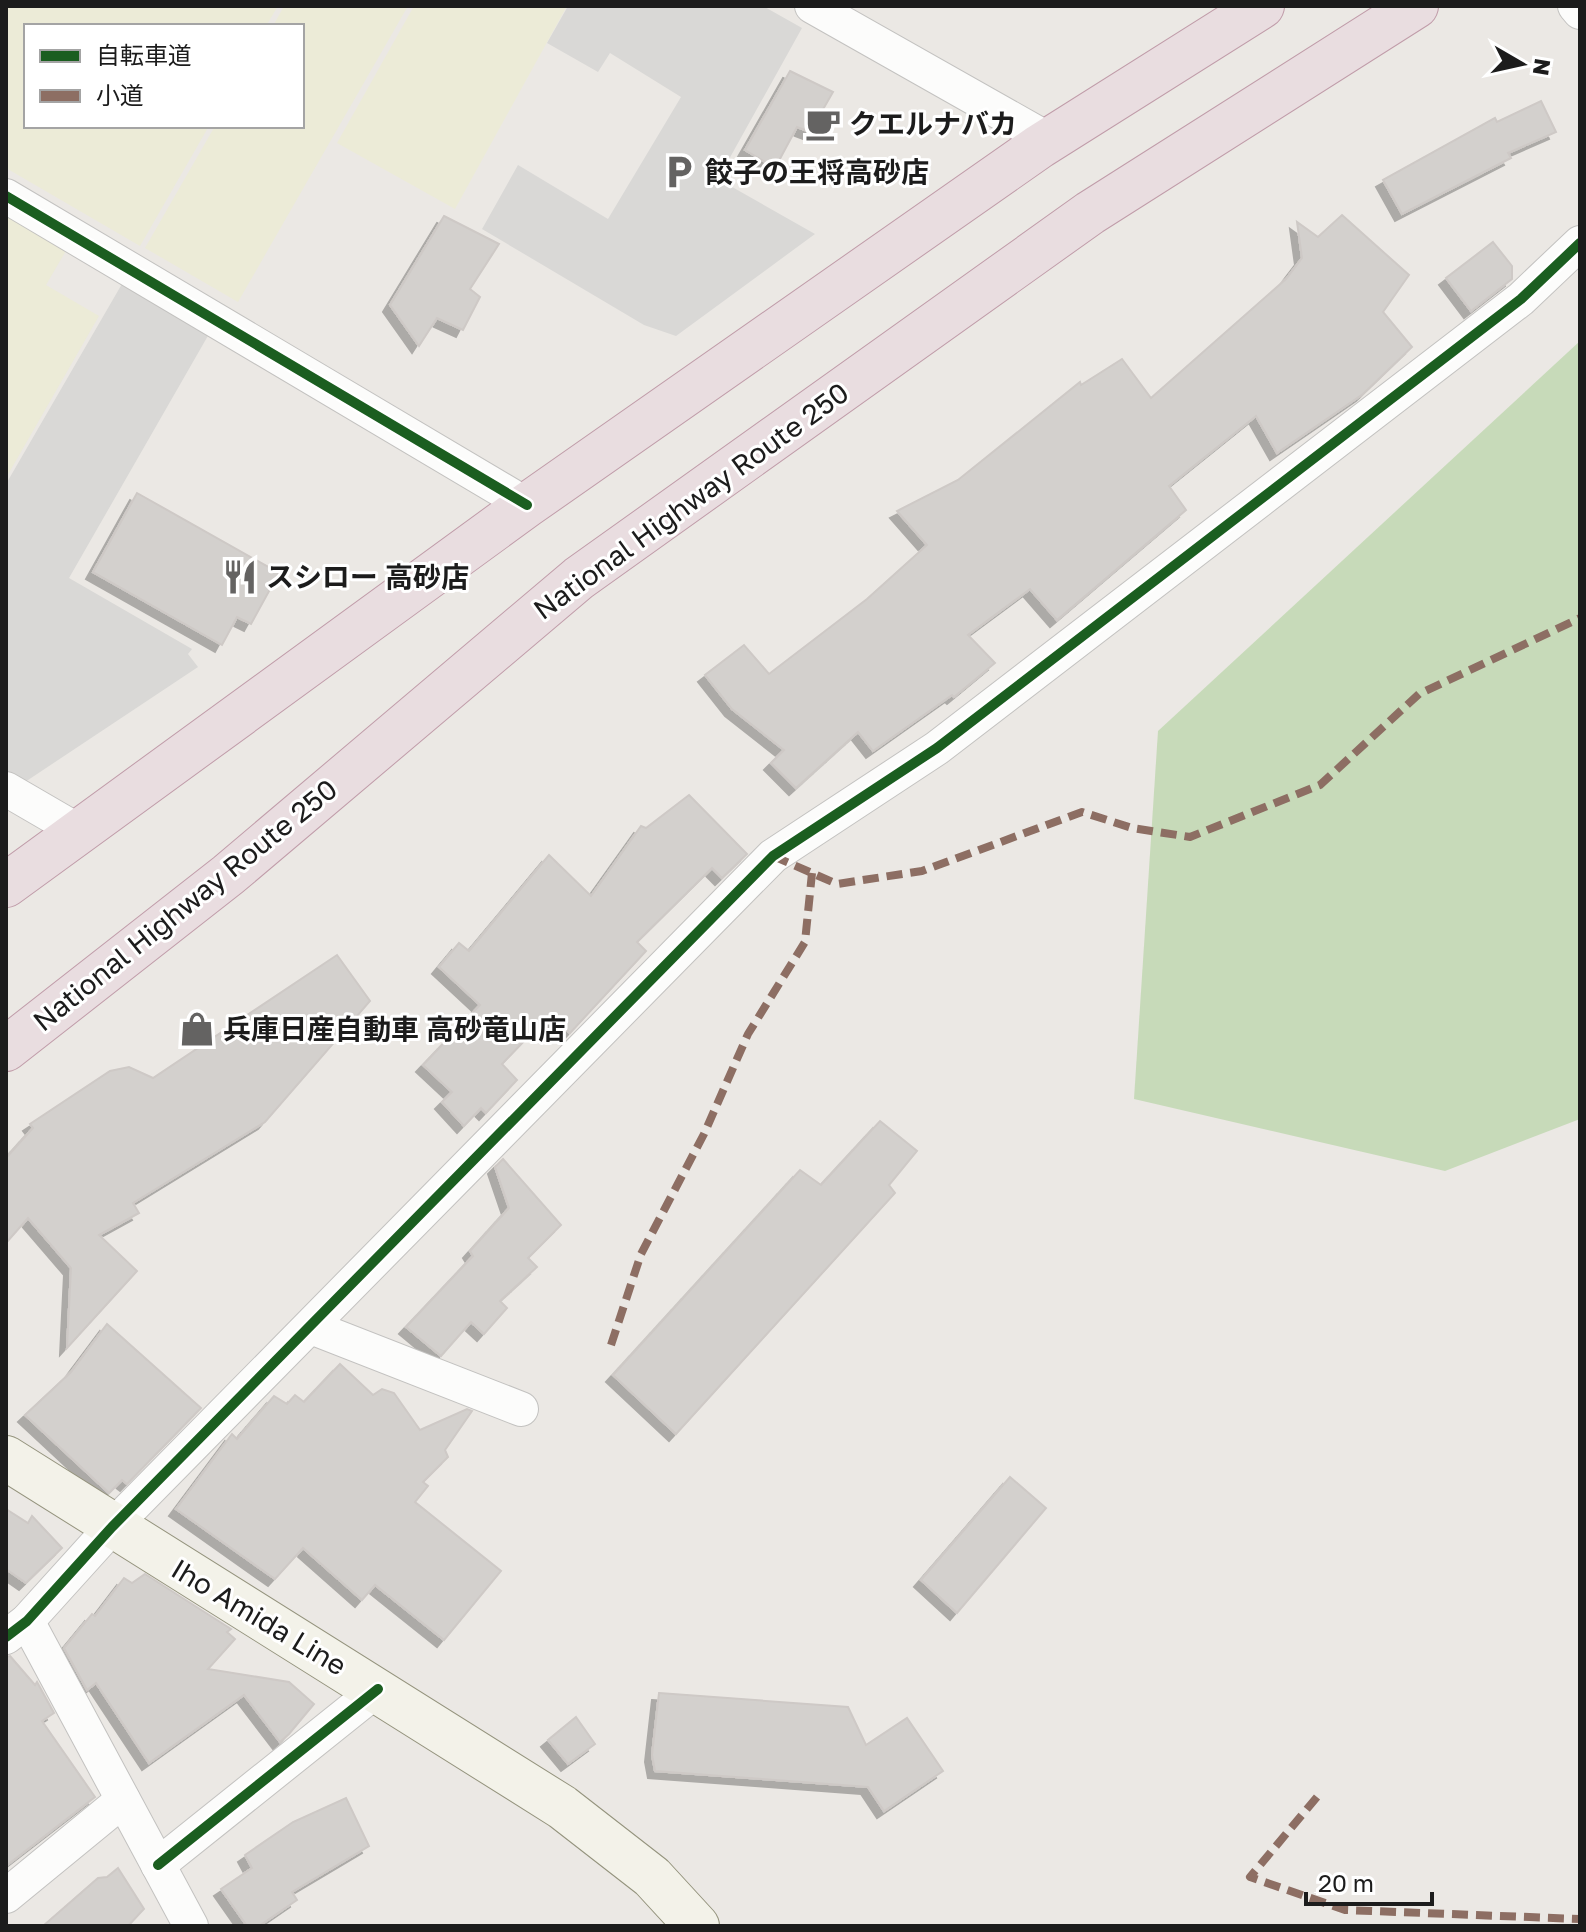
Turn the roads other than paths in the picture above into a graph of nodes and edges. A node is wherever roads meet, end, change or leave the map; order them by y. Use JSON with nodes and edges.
{"nodes":[{"id":1,"x":812,"y":6,"type":"edge"},
{"id":2,"x":1262,"y":6,"type":"edge"},
{"id":3,"x":1416,"y":6,"type":"edge"},
{"id":4,"x":1575,"y":6,"type":"edge"},
{"id":5,"x":1580,"y":12,"type":"edge"},
{"id":6,"x":1049,"y":140,"type":"junction"},
{"id":7,"x":6,"y":196,"type":"edge"},
{"id":8,"x":1580,"y":243,"type":"edge"},
{"id":9,"x":527,"y":505,"type":"junction"},
{"id":10,"x":6,"y":789,"type":"edge"},
{"id":11,"x":80,"y":832,"type":"junction"},
{"id":12,"x":6,"y":885,"type":"edge"},
{"id":13,"x":6,"y":1049,"type":"edge"},
{"id":14,"x":311,"y":1327,"type":"junction"},
{"id":15,"x":521,"y":1409,"type":"dead end"},
{"id":16,"x":6,"y":1458,"type":"edge"},
{"id":17,"x":112,"y":1527,"type":"junction"},
{"id":18,"x":16,"y":1629,"type":"edge"},
{"id":19,"x":378,"y":1689,"type":"junction"},
{"id":20,"x":123,"y":1800,"type":"junction"},
{"id":21,"x":158,"y":1865,"type":"junction"},
{"id":22,"x":6,"y":1896,"type":"edge"},
{"id":23,"x":191,"y":1926,"type":"edge"},
{"id":24,"x":697,"y":1926,"type":"edge"}],
"edges":[{"from":1,"to":6,"type":"street"},
{"from":2,"to":6,"type":"highway"},
{"from":3,"to":13,"type":"highway","name":"National Highway Route 250"},
{"from":4,"to":5,"type":"street"},
{"from":6,"to":9,"type":"highway"},
{"from":7,"to":9,"type":"street"},
{"from":8,"to":14,"type":"street"},
{"from":9,"to":11,"type":"highway"},
{"from":10,"to":11,"type":"street"},
{"from":11,"to":12,"type":"highway"},
{"from":14,"to":15,"type":"street"},
{"from":14,"to":17,"type":"street"},
{"from":16,"to":17,"type":"main road","name":"Iho Amida Line"},
{"from":17,"to":18,"type":"street"},
{"from":17,"to":19,"type":"main road","name":"Iho Amida Line"},
{"from":18,"to":20,"type":"street"},
{"from":19,"to":21,"type":"street"},
{"from":19,"to":24,"type":"main road","name":"Iho Amida Line"},
{"from":20,"to":21,"type":"street"},
{"from":20,"to":22,"type":"street"},
{"from":21,"to":23,"type":"street"}]}
